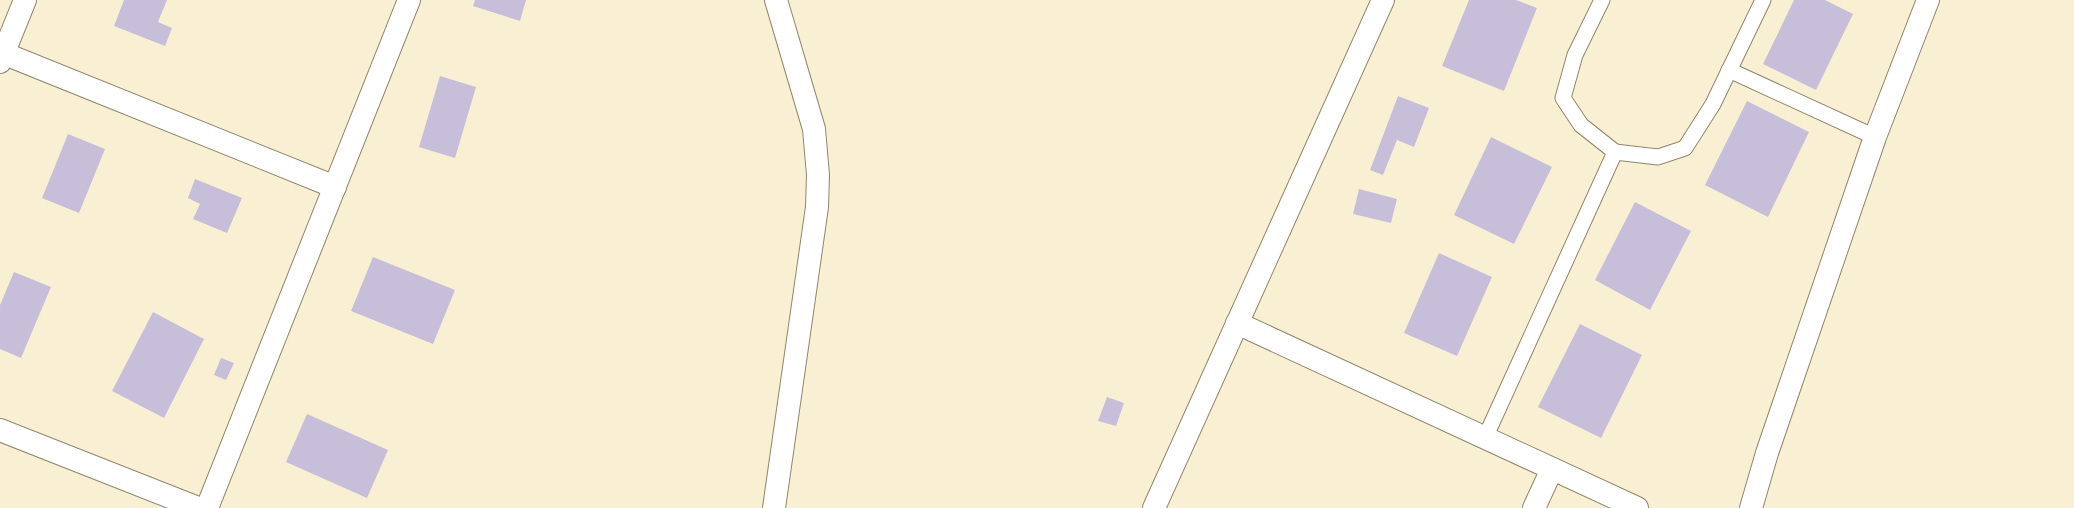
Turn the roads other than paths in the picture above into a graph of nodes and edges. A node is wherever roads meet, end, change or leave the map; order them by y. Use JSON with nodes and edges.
{"nodes":[{"id":1,"x":26,"y":0,"type":"edge"},
{"id":2,"x":409,"y":0,"type":"edge"},
{"id":3,"x":776,"y":0,"type":"edge"},
{"id":4,"x":1383,"y":0,"type":"edge"},
{"id":5,"x":1602,"y":0,"type":"edge"},
{"id":6,"x":1763,"y":0,"type":"edge"},
{"id":7,"x":1928,"y":0,"type":"edge"},
{"id":8,"x":1,"y":56,"type":"edge"},
{"id":9,"x":1729,"y":70,"type":"junction"},
{"id":10,"x":1875,"y":137,"type":"junction"},
{"id":11,"x":1615,"y":152,"type":"junction"},
{"id":12,"x":334,"y":187,"type":"junction"},
{"id":13,"x":1237,"y":323,"type":"junction"},
{"id":14,"x":0,"y":430,"type":"edge"},
{"id":15,"x":1485,"y":438,"type":"junction"},
{"id":16,"x":1552,"y":469,"type":"junction"},
{"id":17,"x":198,"y":508,"type":"edge"},
{"id":18,"x":207,"y":508,"type":"edge"},
{"id":19,"x":774,"y":508,"type":"edge"},
{"id":20,"x":1154,"y":508,"type":"edge"},
{"id":21,"x":1534,"y":508,"type":"edge"},
{"id":22,"x":1637,"y":508,"type":"edge"},
{"id":23,"x":1751,"y":508,"type":"edge"}],
"edges":[{"from":1,"to":8,"type":"street"},
{"from":2,"to":12,"type":"street"},
{"from":3,"to":19,"type":"street"},
{"from":4,"to":13,"type":"street"},
{"from":5,"to":11,"type":"lane"},
{"from":6,"to":9,"type":"lane"},
{"from":7,"to":10,"type":"street"},
{"from":8,"to":12,"type":"street"},
{"from":9,"to":10,"type":"lane"},
{"from":9,"to":11,"type":"lane"},
{"from":10,"to":23,"type":"street"},
{"from":11,"to":15,"type":"lane"},
{"from":12,"to":18,"type":"street"},
{"from":13,"to":15,"type":"street"},
{"from":13,"to":20,"type":"street"},
{"from":14,"to":17,"type":"street"},
{"from":15,"to":16,"type":"street"},
{"from":16,"to":21,"type":"street"},
{"from":16,"to":22,"type":"street"}]}
